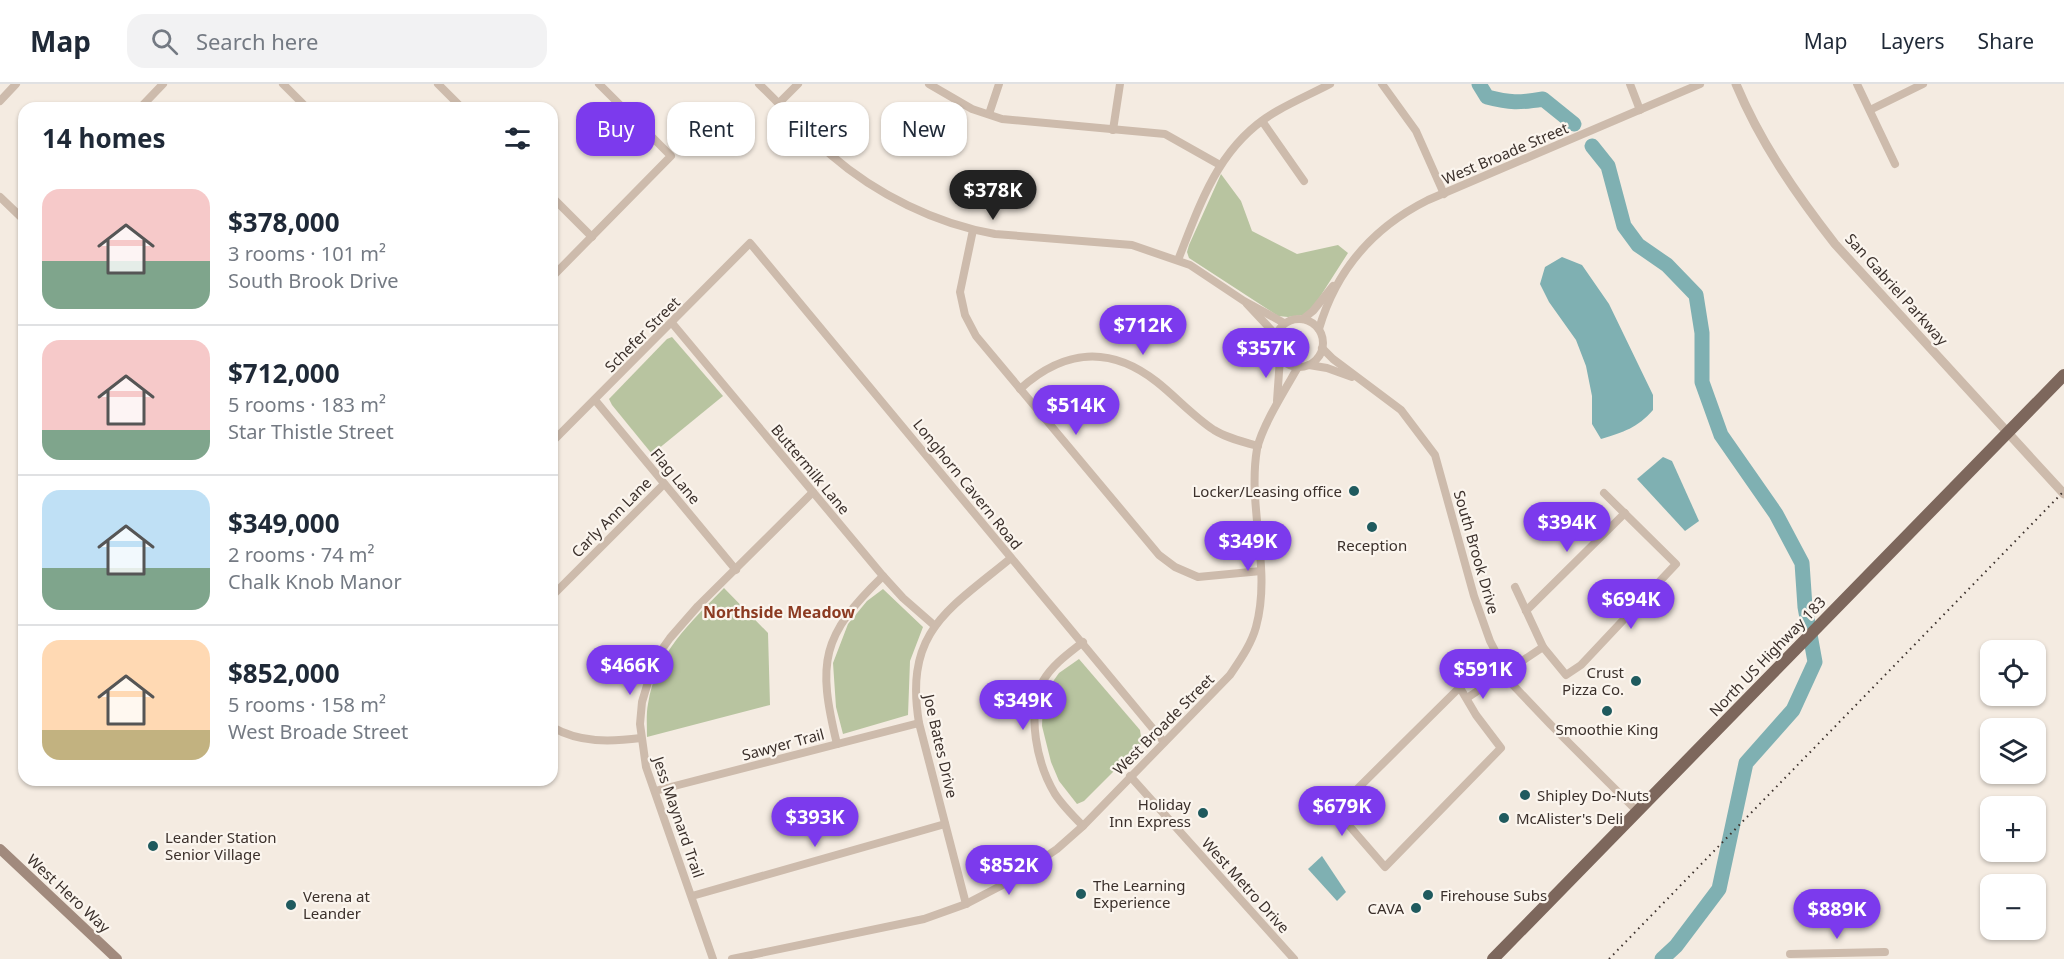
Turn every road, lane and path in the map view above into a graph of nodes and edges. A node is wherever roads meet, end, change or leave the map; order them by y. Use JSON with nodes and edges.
{"nodes":[{"id":1,"x":16,"y":84,"type":"edge"},
{"id":2,"x":163,"y":84,"type":"edge"},
{"id":3,"x":283,"y":84,"type":"edge"},
{"id":4,"x":438,"y":84,"type":"edge"},
{"id":5,"x":599,"y":84,"type":"edge"},
{"id":6,"x":759,"y":84,"type":"edge"},
{"id":7,"x":798,"y":84,"type":"edge"},
{"id":8,"x":929,"y":84,"type":"edge"},
{"id":9,"x":999,"y":84,"type":"edge"},
{"id":10,"x":1120,"y":84,"type":"edge"},
{"id":11,"x":1330,"y":84,"type":"edge"},
{"id":12,"x":1382,"y":84,"type":"edge"},
{"id":13,"x":1630,"y":84,"type":"edge"},
{"id":14,"x":1700,"y":84,"type":"edge"},
{"id":15,"x":1736,"y":84,"type":"edge"},
{"id":16,"x":1857,"y":84,"type":"edge"},
{"id":17,"x":1923,"y":84,"type":"edge"},
{"id":18,"x":299,"y":100,"type":"edge"},
{"id":19,"x":0,"y":101,"type":"edge"},
{"id":20,"x":146,"y":102,"type":"edge"},
{"id":21,"x":456,"y":102,"type":"edge"},
{"id":22,"x":777,"y":102,"type":"edge"},
{"id":23,"x":781,"y":102,"type":"edge"},
{"id":24,"x":1640,"y":110,"type":"junction"},
{"id":25,"x":1870,"y":110,"type":"junction"},
{"id":26,"x":989,"y":114,"type":"junction"},
{"id":27,"x":1262,"y":121,"type":"junction"},
{"id":28,"x":1113,"y":130,"type":"junction"},
{"id":29,"x":833,"y":156,"type":"edge"},
{"id":30,"x":1894,"y":164,"type":"dead end"},
{"id":31,"x":1220,"y":165,"type":"junction"},
{"id":32,"x":1304,"y":181,"type":"dead end"},
{"id":33,"x":1444,"y":194,"type":"junction"},
{"id":34,"x":0,"y":197,"type":"edge"},
{"id":35,"x":558,"y":203,"type":"edge"},
{"id":36,"x":18,"y":214,"type":"edge"},
{"id":37,"x":973,"y":231,"type":"junction"},
{"id":38,"x":592,"y":237,"type":"junction"},
{"id":39,"x":750,"y":243,"type":"joint"},
{"id":40,"x":1178,"y":260,"type":"junction"},
{"id":41,"x":558,"y":271,"type":"edge"},
{"id":42,"x":1342,"y":276,"type":"junction"},
{"id":43,"x":1244,"y":301,"type":"junction"},
{"id":44,"x":1303,"y":319,"type":"junction"},
{"id":45,"x":672,"y":323,"type":"junction"},
{"id":46,"x":1284,"y":323,"type":"junction"},
{"id":47,"x":1318,"y":329,"type":"junction"},
{"id":48,"x":1276,"y":335,"type":"junction"},
{"id":49,"x":1322,"y":348,"type":"junction"},
{"id":50,"x":1280,"y":358,"type":"junction"},
{"id":51,"x":1309,"y":365,"type":"junction"},
{"id":52,"x":1298,"y":367,"type":"junction"},
{"id":53,"x":2064,"y":375,"type":"edge"},
{"id":54,"x":1365,"y":381,"type":"junction"},
{"id":55,"x":1020,"y":389,"type":"junction"},
{"id":56,"x":595,"y":400,"type":"junction"},
{"id":57,"x":1277,"y":403,"type":"junction"},
{"id":58,"x":2008,"y":433,"type":"junction"},
{"id":59,"x":558,"y":436,"type":"edge"},
{"id":60,"x":1258,"y":446,"type":"junction"},
{"id":61,"x":664,"y":484,"type":"junction"},
{"id":62,"x":813,"y":492,"type":"junction"},
{"id":63,"x":1604,"y":493,"type":"dead end"},
{"id":64,"x":2064,"y":494,"type":"edge"},
{"id":65,"x":1625,"y":513,"type":"junction"},
{"id":66,"x":1011,"y":558,"type":"junction"},
{"id":67,"x":736,"y":570,"type":"junction"},
{"id":68,"x":1261,"y":571,"type":"junction"},
{"id":69,"x":883,"y":576,"type":"junction"},
{"id":70,"x":1515,"y":587,"type":"dead end"},
{"id":71,"x":558,"y":590,"type":"edge"},
{"id":72,"x":1526,"y":611,"type":"junction"},
{"id":73,"x":935,"y":626,"type":"junction"},
{"id":74,"x":1083,"y":642,"type":"junction"},
{"id":75,"x":1543,"y":647,"type":"junction"},
{"id":76,"x":1446,"y":664,"type":"dead end"},
{"id":77,"x":1506,"y":672,"type":"junction"},
{"id":78,"x":1460,"y":687,"type":"junction"},
{"id":79,"x":1467,"y":698,"type":"junction"},
{"id":80,"x":919,"y":723,"type":"junction"},
{"id":81,"x":558,"y":731,"type":"edge"},
{"id":82,"x":641,"y":738,"type":"junction"},
{"id":83,"x":1164,"y":742,"type":"junction"},
{"id":84,"x":837,"y":744,"type":"junction"},
{"id":85,"x":1130,"y":776,"type":"junction"},
{"id":86,"x":655,"y":791,"type":"junction"},
{"id":87,"x":1319,"y":791,"type":"dead end"},
{"id":88,"x":1336,"y":810,"type":"junction"},
{"id":89,"x":1637,"y":811,"type":"junction"},
{"id":90,"x":945,"y":824,"type":"junction"},
{"id":91,"x":1083,"y":826,"type":"junction"},
{"id":92,"x":0,"y":849,"type":"edge"},
{"id":93,"x":692,"y":896,"type":"junction"},
{"id":94,"x":966,"y":904,"type":"junction"},
{"id":95,"x":1885,"y":952,"type":"dead end"},
{"id":96,"x":1790,"y":954,"type":"dead end"},
{"id":97,"x":1840,"y":956,"type":"edge"},
{"id":98,"x":117,"y":959,"type":"edge"},
{"id":99,"x":714,"y":959,"type":"edge"},
{"id":100,"x":732,"y":959,"type":"edge"},
{"id":101,"x":1294,"y":959,"type":"edge"},
{"id":102,"x":1493,"y":959,"type":"edge"}],
"edges":[{"from":1,"to":19,"type":"street"},
{"from":2,"to":20,"type":"street"},
{"from":3,"to":18,"type":"street"},
{"from":4,"to":21,"type":"street"},
{"from":5,"to":38,"type":"street"},
{"from":6,"to":22,"type":"street"},
{"from":7,"to":23,"type":"street"},
{"from":8,"to":26,"type":"street"},
{"from":9,"to":26,"type":"street"},
{"from":10,"to":28,"type":"street"},
{"from":11,"to":27,"type":"street"},
{"from":12,"to":33,"type":"street"},
{"from":13,"to":24,"type":"street"},
{"from":14,"to":24,"type":"street","name":"West Broade Street"},
{"from":15,"to":58,"type":"street","name":"San Gabriel Parkway"},
{"from":16,"to":25,"type":"street"},
{"from":17,"to":25,"type":"street"},
{"from":24,"to":33,"type":"street","name":"West Broade Street"},
{"from":25,"to":30,"type":"street"},
{"from":26,"to":28,"type":"street"},
{"from":27,"to":31,"type":"street"},
{"from":27,"to":32,"type":"street"},
{"from":28,"to":31,"type":"street"},
{"from":29,"to":37,"type":"street"},
{"from":31,"to":40,"type":"street"},
{"from":33,"to":42,"type":"street","name":"West Broade Street"},
{"from":34,"to":36,"type":"street"},
{"from":35,"to":38,"type":"street"},
{"from":37,"to":40,"type":"street"},
{"from":37,"to":55,"type":"street"},
{"from":38,"to":41,"type":"street"},
{"from":39,"to":45,"type":"street","name":"Schefer Street"},
{"from":39,"to":66,"type":"street","name":"Longhorn Cavern Road"},
{"from":40,"to":43,"type":"street"},
{"from":42,"to":44,"type":"street","name":"West Broade Street"},
{"from":42,"to":47,"type":"street","name":"West Broade Street"},
{"from":43,"to":46,"type":"street"},
{"from":43,"to":48,"type":"street"},
{"from":44,"to":46,"type":"street"},
{"from":44,"to":47,"type":"street"},
{"from":45,"to":56,"type":"street","name":"Schefer Street"},
{"from":45,"to":62,"type":"street","name":"Buttermilk Lane"},
{"from":46,"to":48,"type":"street"},
{"from":47,"to":49,"type":"street"},
{"from":48,"to":50,"type":"street"},
{"from":49,"to":51,"type":"street"},
{"from":49,"to":54,"type":"street","name":"South Brook Drive"},
{"from":50,"to":52,"type":"street"},
{"from":50,"to":57,"type":"street","name":"West Broade Street"},
{"from":51,"to":52,"type":"street"},
{"from":51,"to":54,"type":"street","name":"South Brook Drive"},
{"from":52,"to":57,"type":"street","name":"West Broade Street"},
{"from":53,"to":58,"type":"main road","name":"North US Highway 183"},
{"from":54,"to":77,"type":"street","name":"South Brook Drive"},
{"from":55,"to":60,"type":"street"},
{"from":55,"to":68,"type":"street"},
{"from":56,"to":59,"type":"street","name":"Schefer Street"},
{"from":56,"to":61,"type":"street","name":"Flag Lane"},
{"from":57,"to":60,"type":"street","name":"West Broade Street"},
{"from":58,"to":64,"type":"street","name":"San Gabriel Parkway"},
{"from":58,"to":89,"type":"main road","name":"North US Highway 183"},
{"from":60,"to":68,"type":"street","name":"West Broade Street"},
{"from":61,"to":67,"type":"street","name":"Flag Lane"},
{"from":61,"to":71,"type":"street","name":"Carly Ann Lane"},
{"from":62,"to":67,"type":"street","name":"Jess Maynard Trail"},
{"from":62,"to":69,"type":"street","name":"Buttermilk Lane"},
{"from":63,"to":65,"type":"street"},
{"from":65,"to":72,"type":"street"},
{"from":65,"to":75,"type":"street"},
{"from":66,"to":73,"type":"street","name":"Joe Bates Drive"},
{"from":66,"to":74,"type":"street","name":"Longhorn Cavern Road"},
{"from":67,"to":82,"type":"street","name":"Jess Maynard Trail"},
{"from":68,"to":83,"type":"street","name":"West Broade Street"},
{"from":69,"to":73,"type":"street","name":"Buttermilk Lane"},
{"from":69,"to":84,"type":"street"},
{"from":70,"to":72,"type":"street"},
{"from":72,"to":75,"type":"street"},
{"from":73,"to":80,"type":"street","name":"Joe Bates Drive"},
{"from":74,"to":83,"type":"street","name":"Longhorn Cavern Road"},
{"from":74,"to":91,"type":"street"},
{"from":75,"to":77,"type":"street"},
{"from":76,"to":78,"type":"street"},
{"from":77,"to":79,"type":"street"},
{"from":77,"to":89,"type":"street","name":"South Brook Drive"},
{"from":78,"to":79,"type":"street"},
{"from":78,"to":88,"type":"street"},
{"from":79,"to":88,"type":"street"},
{"from":80,"to":84,"type":"street","name":"Sawyer Trail"},
{"from":80,"to":90,"type":"street","name":"Joe Bates Drive"},
{"from":81,"to":82,"type":"street"},
{"from":82,"to":86,"type":"street","name":"Jess Maynard Trail"},
{"from":83,"to":85,"type":"street","name":"West Broade Street"},
{"from":84,"to":86,"type":"street","name":"Sawyer Trail"},
{"from":85,"to":91,"type":"street","name":"West Broade Street"},
{"from":85,"to":101,"type":"street","name":"West Metro Drive"},
{"from":86,"to":93,"type":"street","name":"Jess Maynard Trail"},
{"from":87,"to":88,"type":"street"},
{"from":89,"to":102,"type":"main road","name":"North US Highway 183"},
{"from":90,"to":93,"type":"street"},
{"from":90,"to":94,"type":"street","name":"Joe Bates Drive"},
{"from":91,"to":94,"type":"street","name":"West Broade Street"},
{"from":92,"to":98,"type":"main road","name":"West Hero Way"},
{"from":93,"to":99,"type":"street","name":"Jess Maynard Trail"},
{"from":94,"to":100,"type":"street","name":"West Broade Street"},
{"from":95,"to":97,"type":"street"},
{"from":96,"to":97,"type":"street"}]}
